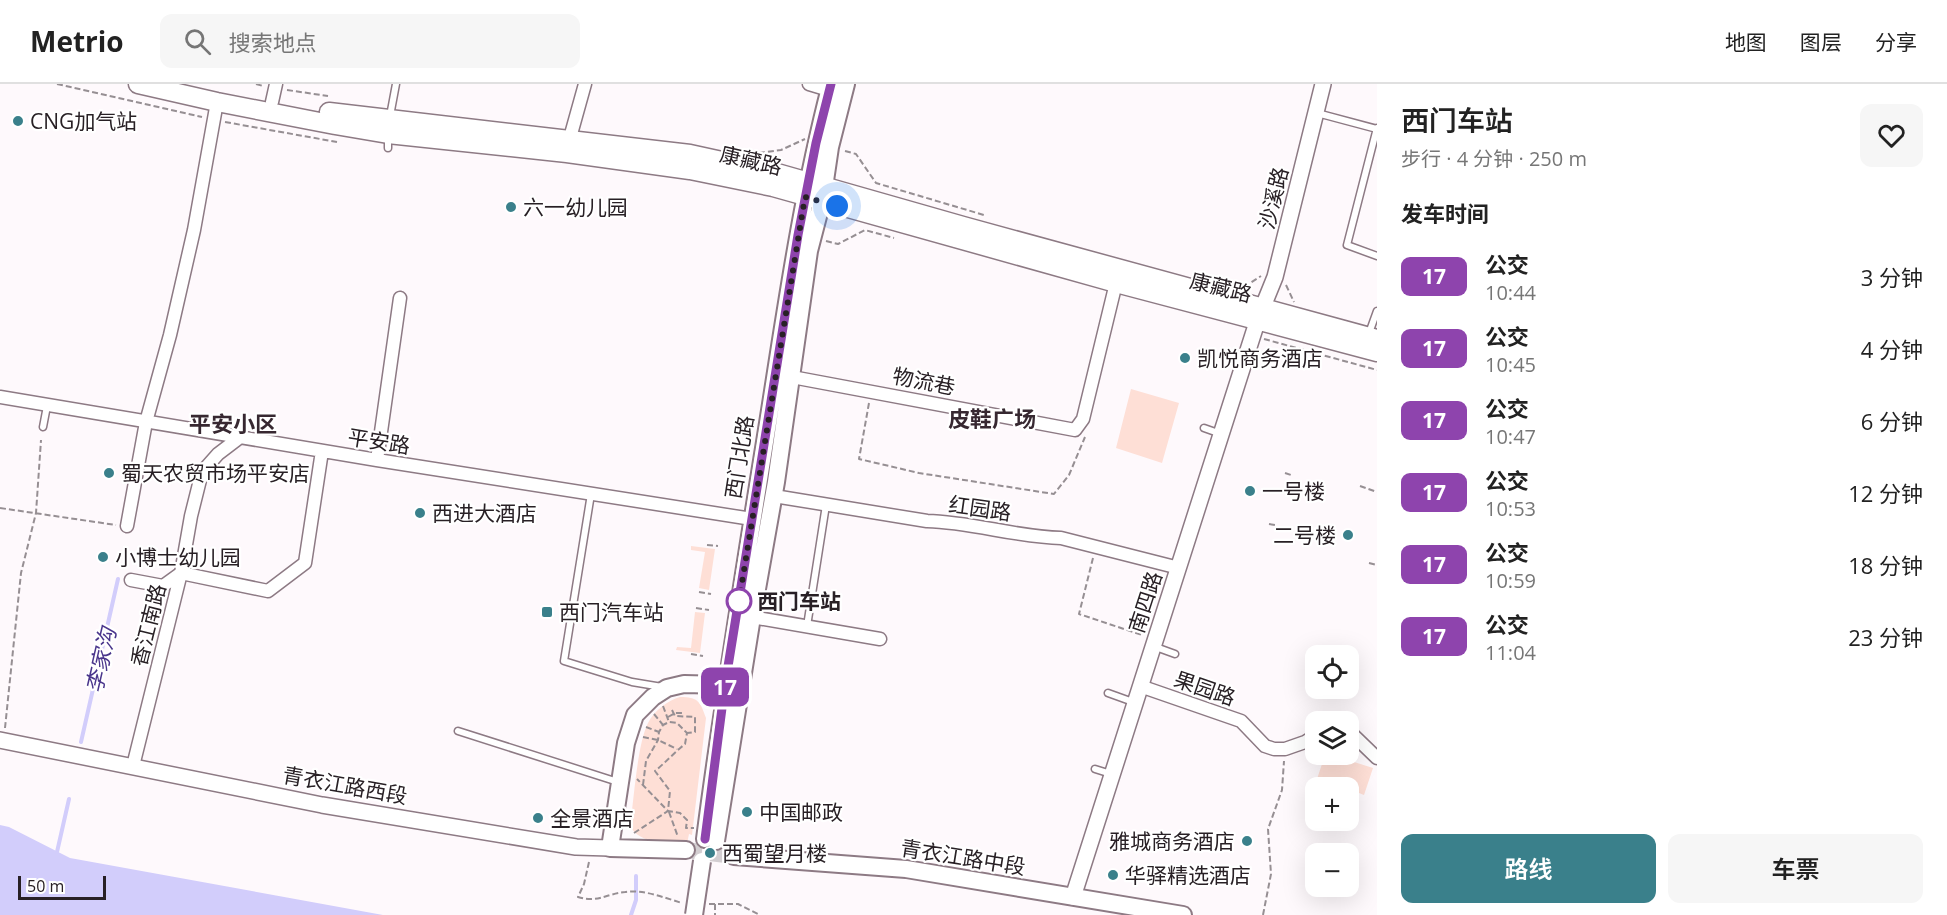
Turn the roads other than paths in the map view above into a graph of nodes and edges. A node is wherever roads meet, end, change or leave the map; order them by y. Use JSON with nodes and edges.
{"nodes":[{"id":1,"x":138,"y":84,"type":"edge"},
{"id":2,"x":189,"y":84,"type":"edge"},
{"id":3,"x":276,"y":84,"type":"edge"},
{"id":4,"x":396,"y":84,"type":"edge"},
{"id":5,"x":585,"y":84,"type":"edge"},
{"id":6,"x":809,"y":84,"type":"edge"},
{"id":7,"x":846,"y":84,"type":"edge"},
{"id":8,"x":1323,"y":84,"type":"edge"},
{"id":9,"x":830,"y":87,"type":"edge"},
{"id":10,"x":217,"y":102,"type":"junction"},
{"id":11,"x":272,"y":102,"type":"junction"},
{"id":12,"x":1315,"y":112,"type":"junction"},
{"id":13,"x":1377,"y":128,"type":"edge"},
{"id":14,"x":389,"y":134,"type":"junction"},
{"id":15,"x":568,"y":146,"type":"junction"},
{"id":16,"x":815,"y":192,"type":"junction"},
{"id":17,"x":1377,"y":256,"type":"edge"},
{"id":18,"x":1116,"y":283,"type":"junction"},
{"id":19,"x":400,"y":298,"type":"dead end"},
{"id":20,"x":1377,"y":311,"type":"edge"},
{"id":21,"x":1260,"y":313,"type":"junction"},
{"id":22,"x":1374,"y":342,"type":"edge"},
{"id":23,"x":792,"y":377,"type":"junction"},
{"id":24,"x":0,"y":397,"type":"edge"},
{"id":25,"x":47,"y":406,"type":"junction"},
{"id":26,"x":146,"y":422,"type":"junction"},
{"id":27,"x":43,"y":427,"type":"dead end"},
{"id":28,"x":1204,"y":428,"type":"dead end"},
{"id":29,"x":1221,"y":434,"type":"junction"},
{"id":30,"x":238,"y":438,"type":"junction"},
{"id":31,"x":322,"y":451,"type":"junction"},
{"id":32,"x":378,"y":460,"type":"junction"},
{"id":33,"x":591,"y":493,"type":"junction"},
{"id":34,"x":774,"y":496,"type":"junction"},
{"id":35,"x":826,"y":504,"type":"junction"},
{"id":36,"x":752,"y":519,"type":"junction"},
{"id":37,"x":127,"y":526,"type":"road end"},
{"id":38,"x":1179,"y":568,"type":"junction"},
{"id":39,"x":181,"y":573,"type":"junction"},
{"id":40,"x":131,"y":580,"type":"dead end"},
{"id":41,"x":752,"y":616,"type":"junction"},
{"id":42,"x":807,"y":626,"type":"junction"},
{"id":43,"x":880,"y":639,"type":"dead end"},
{"id":44,"x":1154,"y":643,"type":"junction"},
{"id":45,"x":1175,"y":654,"type":"dead end"},
{"id":46,"x":725,"y":685,"type":"junction"},
{"id":47,"x":1140,"y":686,"type":"junction"},
{"id":48,"x":667,"y":688,"type":"junction"},
{"id":49,"x":1108,"y":693,"type":"dead end"},
{"id":50,"x":1134,"y":703,"type":"junction"},
{"id":51,"x":458,"y":731,"type":"dead end"},
{"id":52,"x":2,"y":741,"type":"edge"},
{"id":53,"x":1359,"y":741,"type":"edge"},
{"id":54,"x":1305,"y":742,"type":"edge"},
{"id":55,"x":1377,"y":758,"type":"edge"},
{"id":56,"x":133,"y":766,"type":"junction"},
{"id":57,"x":1095,"y":769,"type":"dead end"},
{"id":58,"x":1112,"y":774,"type":"junction"},
{"id":59,"x":618,"y":782,"type":"junction"},
{"id":60,"x":682,"y":845,"type":"tunnel mouth"},
{"id":61,"x":610,"y":848,"type":"junction"},
{"id":62,"x":734,"y":856,"type":"tunnel mouth"},
{"id":63,"x":708,"y":862,"type":"dead end"},
{"id":64,"x":1072,"y":897,"type":"junction"},
{"id":65,"x":700,"y":908,"type":"edge"},
{"id":66,"x":1183,"y":915,"type":"edge"}],
"edges":[{"from":1,"to":10,"type":"main road","name":"康藏路"},
{"from":2,"to":11,"type":"main road","name":"康藏路"},
{"from":3,"to":11,"type":"street"},
{"from":4,"to":14,"type":"lane"},
{"from":5,"to":15,"type":"street"},
{"from":6,"to":9,"type":"street"},
{"from":7,"to":16,"type":"main road","name":"西门北路"},
{"from":8,"to":12,"type":"street","name":"沙溪路"},
{"from":9,"to":16,"type":"main road","name":"西门北路"},
{"from":10,"to":14,"type":"main road","name":"康藏路"},
{"from":10,"to":26,"type":"street"},
{"from":11,"to":14,"type":"main road","name":"康藏路"},
{"from":12,"to":13,"type":"lane"},
{"from":12,"to":21,"type":"street","name":"沙溪路"},
{"from":13,"to":17,"type":"lane"},
{"from":14,"to":15,"type":"main road","name":"康藏路"},
{"from":15,"to":16,"type":"main road","name":"康藏路"},
{"from":16,"to":18,"type":"main road","name":"康藏路"},
{"from":16,"to":21,"type":"main road","name":"康藏路"},
{"from":16,"to":23,"type":"main road","name":"西门北路"},
{"from":16,"to":36,"type":"main road","name":"西门北路"},
{"from":18,"to":21,"type":"main road","name":"康藏路"},
{"from":18,"to":23,"type":"street","name":"物流巷"},
{"from":19,"to":32,"type":"street"},
{"from":20,"to":22,"type":"lane"},
{"from":21,"to":22,"type":"main road","name":"康藏路"},
{"from":21,"to":29,"type":"street","name":"南四路"},
{"from":23,"to":34,"type":"main road","name":"西门北路"},
{"from":24,"to":25,"type":"street","name":"平安路"},
{"from":25,"to":26,"type":"street","name":"平安路"},
{"from":25,"to":27,"type":"lane"},
{"from":26,"to":30,"type":"street","name":"平安路"},
{"from":26,"to":37,"type":"street"},
{"from":28,"to":29,"type":"lane"},
{"from":29,"to":38,"type":"street","name":"南四路"},
{"from":30,"to":31,"type":"street","name":"平安路"},
{"from":30,"to":39,"type":"street","name":"香江南路"},
{"from":31,"to":32,"type":"street","name":"平安路"},
{"from":31,"to":39,"type":"street"},
{"from":32,"to":33,"type":"street","name":"平安路"},
{"from":33,"to":36,"type":"street","name":"平安路"},
{"from":33,"to":48,"type":"lane"},
{"from":34,"to":35,"type":"street","name":"红园路"},
{"from":34,"to":41,"type":"main road","name":"西门北路"},
{"from":35,"to":38,"type":"street","name":"红园路"},
{"from":35,"to":42,"type":"lane"},
{"from":36,"to":46,"type":"main road","name":"西门北路"},
{"from":38,"to":44,"type":"street","name":"南四路"},
{"from":39,"to":40,"type":"street"},
{"from":39,"to":56,"type":"street","name":"香江南路"},
{"from":41,"to":42,"type":"street"},
{"from":41,"to":46,"type":"main road","name":"西门北路"},
{"from":42,"to":43,"type":"street"},
{"from":44,"to":45,"type":"lane"},
{"from":44,"to":47,"type":"street","name":"南四路"},
{"from":46,"to":48,"type":"main road"},
{"from":47,"to":50,"type":"street","name":"南四路"},
{"from":47,"to":54,"type":"street","name":"果园路"},
{"from":48,"to":59,"type":"main road"},
{"from":49,"to":50,"type":"lane"},
{"from":50,"to":58,"type":"street","name":"南四路"},
{"from":51,"to":59,"type":"lane"},
{"from":52,"to":56,"type":"street","name":"青衣江路西段"},
{"from":53,"to":55,"type":"street"},
{"from":56,"to":61,"type":"street","name":"青衣江路西段"},
{"from":57,"to":58,"type":"lane"},
{"from":58,"to":64,"type":"street","name":"南四路"},
{"from":59,"to":61,"type":"main road"},
{"from":60,"to":61,"type":"main road","name":"青衣江路西段"},
{"from":62,"to":64,"type":"main road","name":"青衣江路中段"},
{"from":63,"to":65,"type":"main road"},
{"from":64,"to":66,"type":"main road","name":"青衣江路中段"}]}
